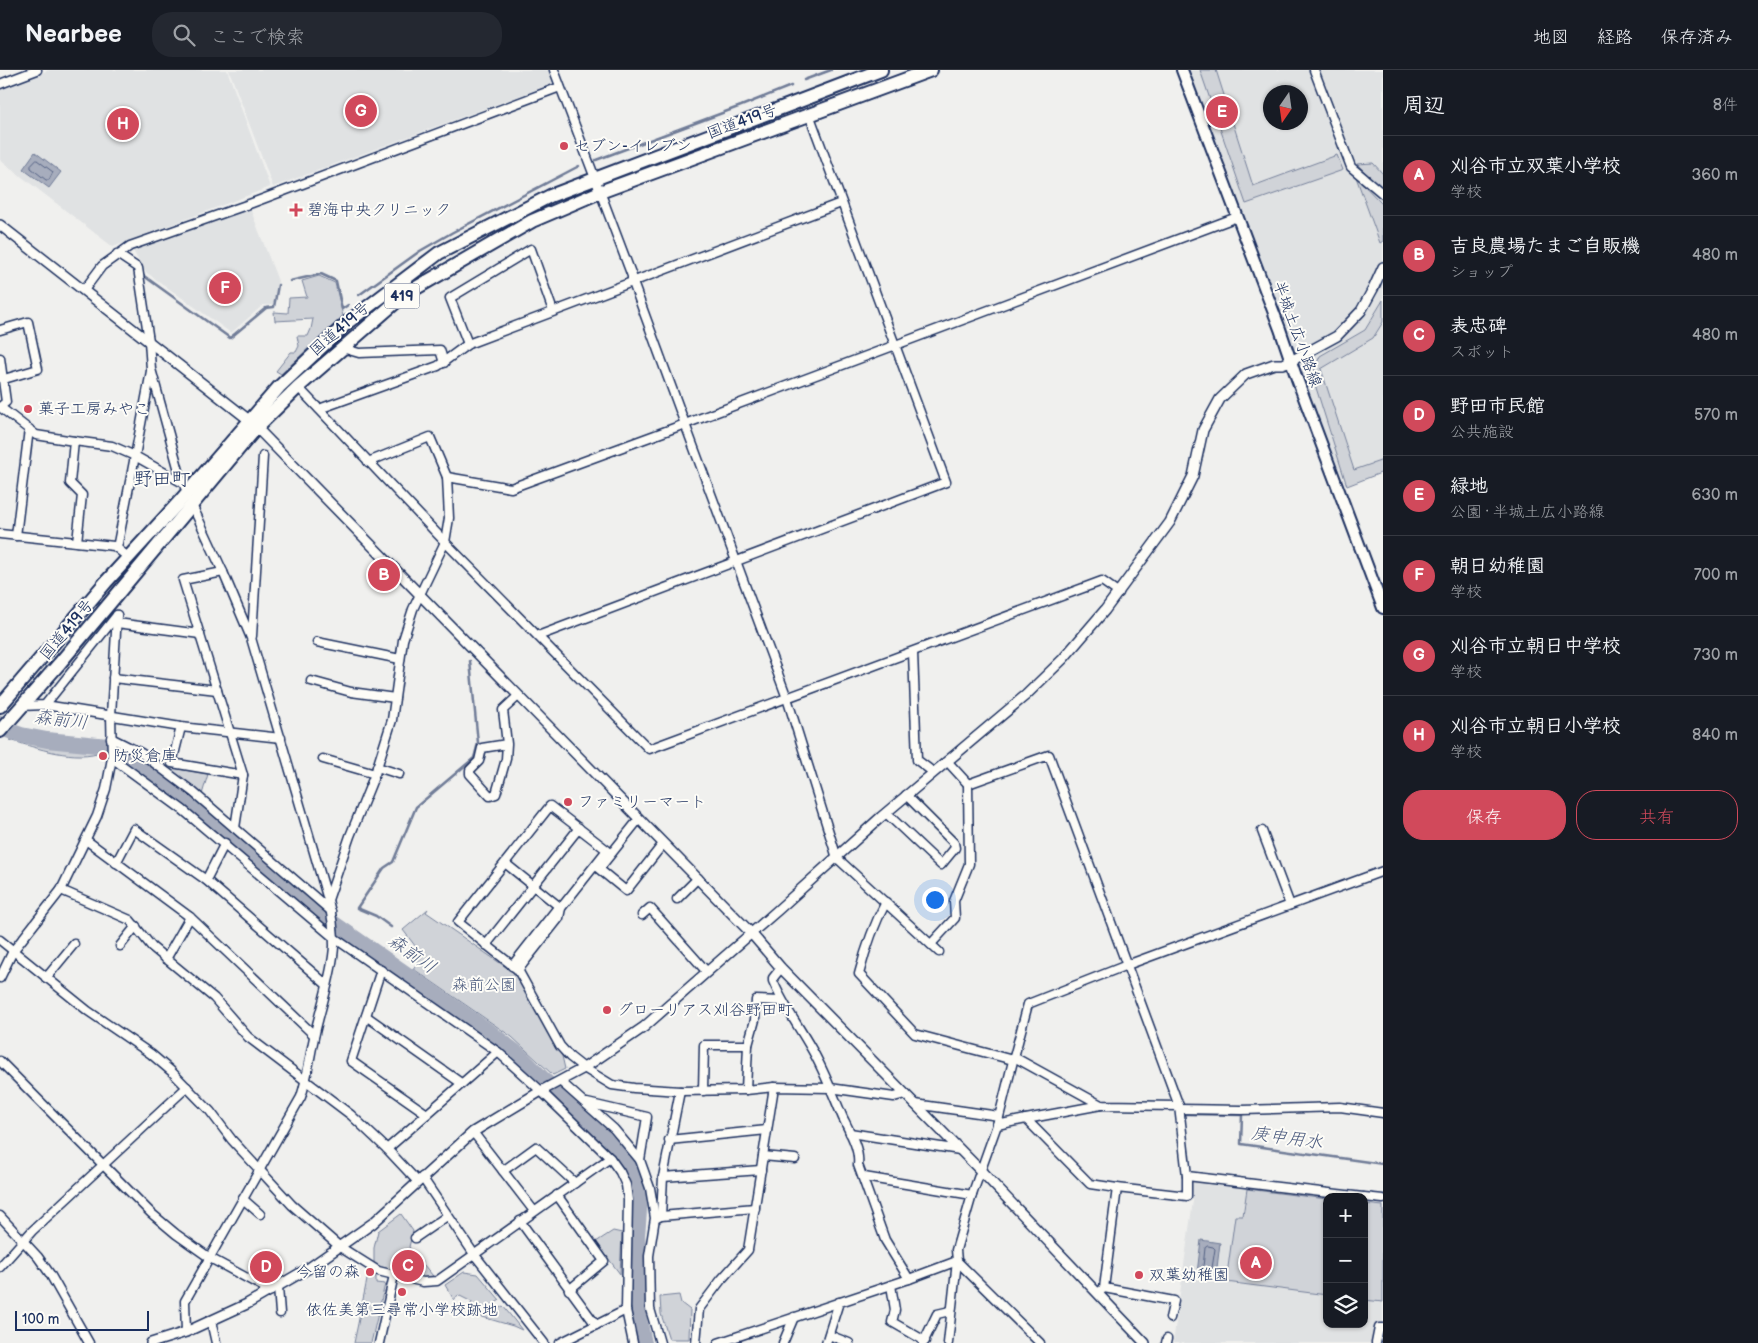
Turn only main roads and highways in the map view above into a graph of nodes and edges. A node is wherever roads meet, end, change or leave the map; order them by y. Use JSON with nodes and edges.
{"nodes":[{"id":1,"x":881,"y":70,"type":"edge"},
{"id":2,"x":932,"y":70,"type":"edge"},
{"id":3,"x":1182,"y":70,"type":"edge"},
{"id":4,"x":253,"y":424,"type":"junction"},
{"id":5,"x":1383,"y":608,"type":"edge"},
{"id":6,"x":0,"y":706,"type":"edge"},
{"id":7,"x":0,"y":731,"type":"edge"}],
"edges":[{"from":1,"to":4,"type":"highway","name":"国道419号","number":"419"},
{"from":2,"to":4,"type":"highway","name":"国道419号","number":"419"},
{"from":3,"to":5,"type":"main road","name":"半城土広小路線"},
{"from":4,"to":6,"type":"highway","name":"国道419号","number":"419"},
{"from":4,"to":7,"type":"highway","name":"国道419号","number":"419"}]}
